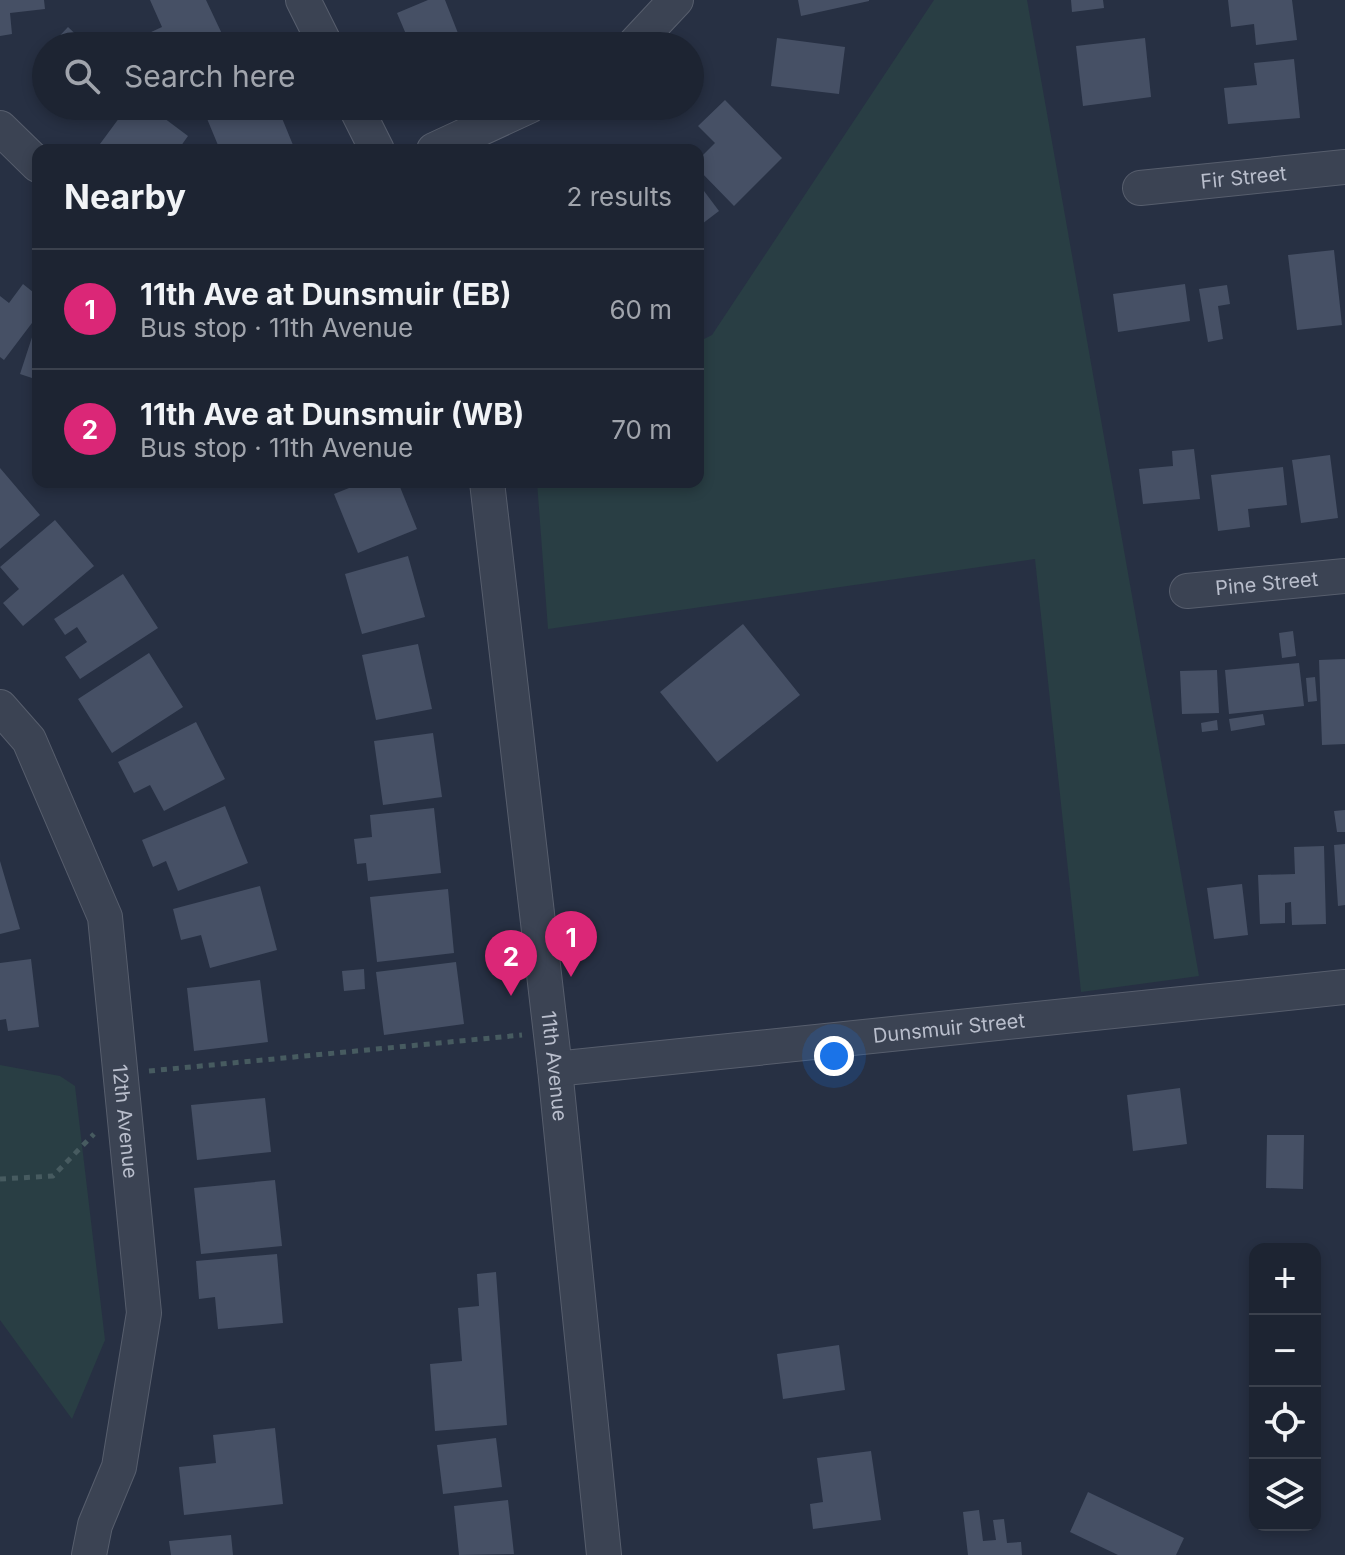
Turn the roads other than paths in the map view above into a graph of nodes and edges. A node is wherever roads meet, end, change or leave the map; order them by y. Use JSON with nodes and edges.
{"nodes":[{"id":1,"x":303,"y":0,"type":"edge"},
{"id":2,"x":676,"y":0,"type":"edge"},
{"id":3,"x":319,"y":32,"type":"edge"},
{"id":4,"x":646,"y":32,"type":"edge"},
{"id":5,"x":362,"y":120,"type":"edge"},
{"id":6,"x":499,"y":120,"type":"edge"},
{"id":7,"x":0,"y":128,"type":"edge"},
{"id":8,"x":374,"y":144,"type":"edge"},
{"id":9,"x":447,"y":144,"type":"edge"},
{"id":10,"x":32,"y":159,"type":"edge"},
{"id":11,"x":1345,"y":167,"type":"edge"},
{"id":12,"x":1140,"y":188,"type":"dead end"},
{"id":13,"x":488,"y":488,"type":"edge"},
{"id":14,"x":1345,"y":576,"type":"edge"},
{"id":15,"x":1187,"y":591,"type":"dead end"},
{"id":16,"x":0,"y":707,"type":"edge"},
{"id":17,"x":1345,"y":987,"type":"edge"},
{"id":18,"x":555,"y":1069,"type":"junction"},
{"id":19,"x":89,"y":1555,"type":"edge"},
{"id":20,"x":604,"y":1555,"type":"edge"}],
"edges":[{"from":1,"to":3,"type":"street"},
{"from":2,"to":4,"type":"street"},
{"from":5,"to":8,"type":"street"},
{"from":6,"to":9,"type":"street"},
{"from":7,"to":10,"type":"street"},
{"from":11,"to":12,"type":"street","name":"Fir Street"},
{"from":13,"to":18,"type":"street","name":"11th Avenue"},
{"from":14,"to":15,"type":"street","name":"Pine Street"},
{"from":16,"to":19,"type":"street","name":"12th Avenue"},
{"from":17,"to":18,"type":"street","name":"Dunsmuir Street"},
{"from":18,"to":20,"type":"street","name":"11th Avenue"}]}
